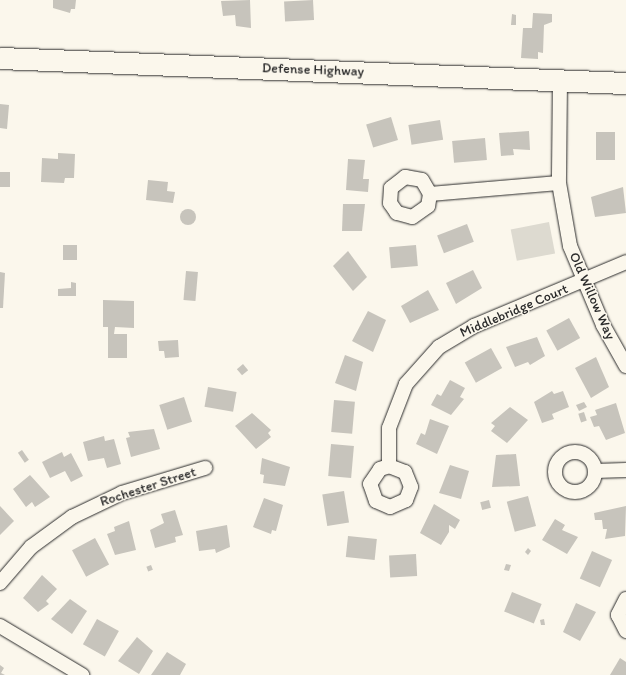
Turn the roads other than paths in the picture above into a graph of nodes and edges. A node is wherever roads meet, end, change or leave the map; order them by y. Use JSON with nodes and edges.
{"nodes":[{"id":1,"x":0,"y":58,"type":"edge"},
{"id":2,"x":560,"y":80,"type":"junction"},
{"id":3,"x":626,"y":82,"type":"edge"},
{"id":4,"x":559,"y":183,"type":"junction"},
{"id":5,"x":430,"y":194,"type":"dead end"},
{"id":6,"x":626,"y":262,"type":"edge"},
{"id":7,"x":583,"y":281,"type":"junction"},
{"id":8,"x":626,"y":366,"type":"edge"},
{"id":9,"x":389,"y":466,"type":"dead end"},
{"id":10,"x":205,"y":468,"type":"dead end"},
{"id":11,"x":626,"y":470,"type":"edge"},
{"id":12,"x":595,"y":471,"type":"dead end"},
{"id":13,"x":0,"y":583,"type":"edge"},
{"id":14,"x":626,"y":599,"type":"edge"},
{"id":15,"x":0,"y":626,"type":"edge"},
{"id":16,"x":626,"y":631,"type":"edge"},
{"id":17,"x":82,"y":675,"type":"edge"}],
"edges":[{"from":1,"to":2,"type":"main road","name":"Defense Highway"},
{"from":2,"to":3,"type":"main road","name":"Defense Highway"},
{"from":2,"to":4,"type":"street","name":"Old Willow Way"},
{"from":4,"to":5,"type":"street"},
{"from":4,"to":7,"type":"street","name":"Old Willow Way"},
{"from":6,"to":7,"type":"street","name":"Middlebridge Court"},
{"from":7,"to":8,"type":"street","name":"Old Willow Way"},
{"from":7,"to":9,"type":"street","name":"Middlebridge Court"},
{"from":10,"to":13,"type":"street","name":"Rochester Street"},
{"from":11,"to":12,"type":"street"},
{"from":14,"to":16,"type":"street"},
{"from":15,"to":17,"type":"street"}]}
